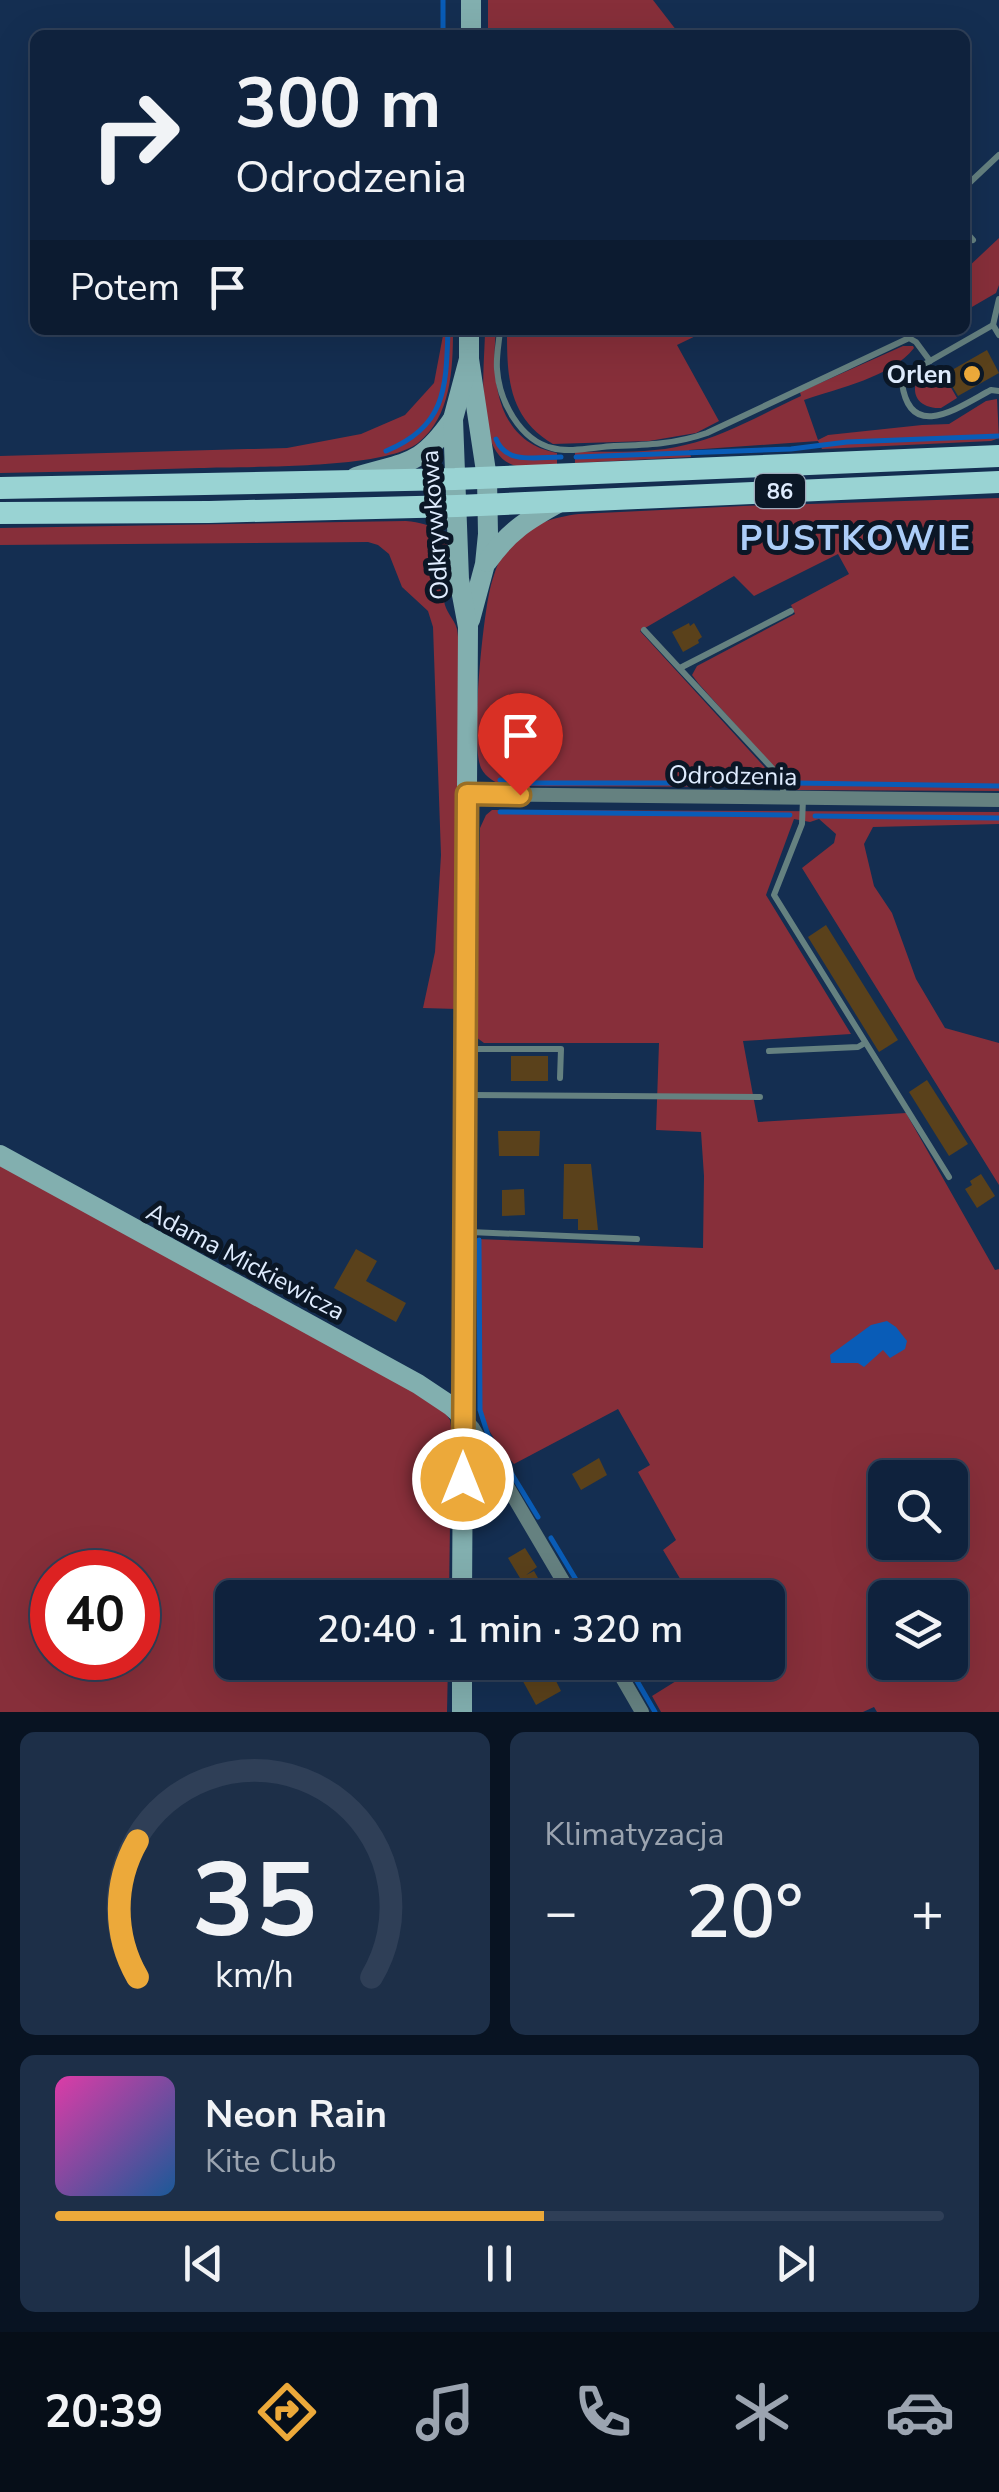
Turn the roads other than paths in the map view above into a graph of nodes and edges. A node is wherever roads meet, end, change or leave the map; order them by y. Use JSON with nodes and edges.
{"nodes":[{"id":1,"x":472,"y":0,"type":"edge"},
{"id":2,"x":471,"y":30,"type":"edge"},
{"id":3,"x":999,"y":155,"type":"edge"},
{"id":4,"x":992,"y":161,"type":"junction"},
{"id":5,"x":999,"y":168,"type":"edge"},
{"id":6,"x":970,"y":182,"type":"edge"},
{"id":7,"x":970,"y":237,"type":"edge"},
{"id":8,"x":973,"y":240,"type":"dead end"},
{"id":9,"x":999,"y":299,"type":"edge"},
{"id":10,"x":992,"y":324,"type":"junction"},
{"id":11,"x":469,"y":335,"type":"edge"},
{"id":12,"x":500,"y":335,"type":"edge"},
{"id":13,"x":999,"y":335,"type":"edge"},
{"id":14,"x":469,"y":359,"type":"junction"},
{"id":15,"x":930,"y":362,"type":"junction"},
{"id":16,"x":999,"y":390,"type":"edge"},
{"id":17,"x":452,"y":419,"type":"junction"},
{"id":18,"x":993,"y":453,"type":"edge"},
{"id":19,"x":487,"y":478,"type":"junction"},
{"id":20,"x":455,"y":479,"type":"junction"},
{"id":21,"x":342,"y":481,"type":"junction"},
{"id":22,"x":999,"y":482,"type":"edge"},
{"id":23,"x":0,"y":488,"type":"edge"},
{"id":24,"x":562,"y":502,"type":"junction"},
{"id":25,"x":487,"y":505,"type":"junction"},
{"id":26,"x":456,"y":506,"type":"junction"},
{"id":27,"x":0,"y":513,"type":"edge"},
{"id":28,"x":486,"y":564,"type":"junction"},
{"id":29,"x":791,"y":610,"type":"dead end"},
{"id":30,"x":468,"y":627,"type":"junction"},
{"id":31,"x":644,"y":630,"type":"dead end"},
{"id":32,"x":680,"y":668,"type":"junction"},
{"id":33,"x":467,"y":794,"type":"junction"},
{"id":34,"x":784,"y":798,"type":"junction"},
{"id":35,"x":803,"y":799,"type":"junction"},
{"id":36,"x":999,"y":800,"type":"edge"},
{"id":37,"x":865,"y":1043,"type":"junction"},
{"id":38,"x":466,"y":1049,"type":"junction"},
{"id":39,"x":769,"y":1050,"type":"dead end"},
{"id":40,"x":560,"y":1078,"type":"dead end"},
{"id":41,"x":465,"y":1094,"type":"junction"},
{"id":42,"x":760,"y":1097,"type":"dead end"},
{"id":43,"x":0,"y":1156,"type":"edge"},
{"id":44,"x":949,"y":1177,"type":"dead end"},
{"id":45,"x":464,"y":1231,"type":"junction"},
{"id":46,"x":637,"y":1239,"type":"dead end"},
{"id":47,"x":463,"y":1417,"type":"junction"},
{"id":48,"x":462,"y":1580,"type":"edge"},
{"id":49,"x":563,"y":1580,"type":"edge"},
{"id":50,"x":462,"y":1680,"type":"edge"},
{"id":51,"x":623,"y":1680,"type":"edge"},
{"id":52,"x":462,"y":1712,"type":"edge"},
{"id":53,"x":642,"y":1712,"type":"edge"}],
"edges":[{"from":1,"to":2,"type":"street"},
{"from":3,"to":4,"type":"lane"},
{"from":4,"to":5,"type":"lane"},
{"from":4,"to":6,"type":"lane"},
{"from":7,"to":8,"type":"lane"},
{"from":9,"to":10,"type":"lane"},
{"from":10,"to":13,"type":"lane"},
{"from":10,"to":15,"type":"lane"},
{"from":11,"to":14,"type":"street","name":"Odkrywkowa"},
{"from":12,"to":15,"type":"lane"},
{"from":14,"to":17,"type":"street","name":"Odkrywkowa"},
{"from":14,"to":19,"type":"street","name":"Odkrywkowa"},
{"from":15,"to":16,"type":"lane"},
{"from":17,"to":20,"type":"street","name":"Odkrywkowa"},
{"from":17,"to":21,"type":"street","name":"Odkrywkowa"},
{"from":18,"to":19,"type":"main road","number":"86"},
{"from":19,"to":20,"type":"main road","number":"86"},
{"from":19,"to":25,"type":"street","name":"Odkrywkowa"},
{"from":20,"to":21,"type":"main road","number":"86"},
{"from":20,"to":26,"type":"street","name":"Odkrywkowa"},
{"from":21,"to":23,"type":"main road","number":"86"},
{"from":22,"to":24,"type":"main road","number":"86"},
{"from":24,"to":25,"type":"main road","number":"86"},
{"from":24,"to":28,"type":"street","name":"Odkrywkowa"},
{"from":25,"to":26,"type":"main road","number":"86"},
{"from":25,"to":28,"type":"street","name":"Odkrywkowa"},
{"from":26,"to":27,"type":"main road","number":"86"},
{"from":26,"to":30,"type":"street","name":"Odkrywkowa"},
{"from":28,"to":30,"type":"street","name":"Odkrywkowa"},
{"from":29,"to":32,"type":"lane"},
{"from":30,"to":33,"type":"street","name":"Odkrywkowa"},
{"from":31,"to":32,"type":"lane"},
{"from":32,"to":34,"type":"lane"},
{"from":33,"to":34,"type":"street","name":"Odrodzenia"},
{"from":33,"to":38,"type":"street","name":"Odkrywkowa"},
{"from":34,"to":35,"type":"street","name":"Odrodzenia"},
{"from":35,"to":36,"type":"street","name":"Odrodzenia"},
{"from":35,"to":37,"type":"lane"},
{"from":37,"to":39,"type":"lane"},
{"from":37,"to":44,"type":"lane"},
{"from":38,"to":40,"type":"lane"},
{"from":38,"to":41,"type":"street","name":"Odkrywkowa"},
{"from":41,"to":42,"type":"lane"},
{"from":41,"to":45,"type":"street","name":"Odkrywkowa"},
{"from":43,"to":47,"type":"street","name":"Adama Mickiewicza"},
{"from":45,"to":46,"type":"lane"},
{"from":45,"to":47,"type":"street","name":"Odkrywkowa"},
{"from":47,"to":48,"type":"street","name":"Odkrywkowa"},
{"from":47,"to":49,"type":"street"},
{"from":50,"to":52,"type":"street"},
{"from":51,"to":53,"type":"street"}]}
